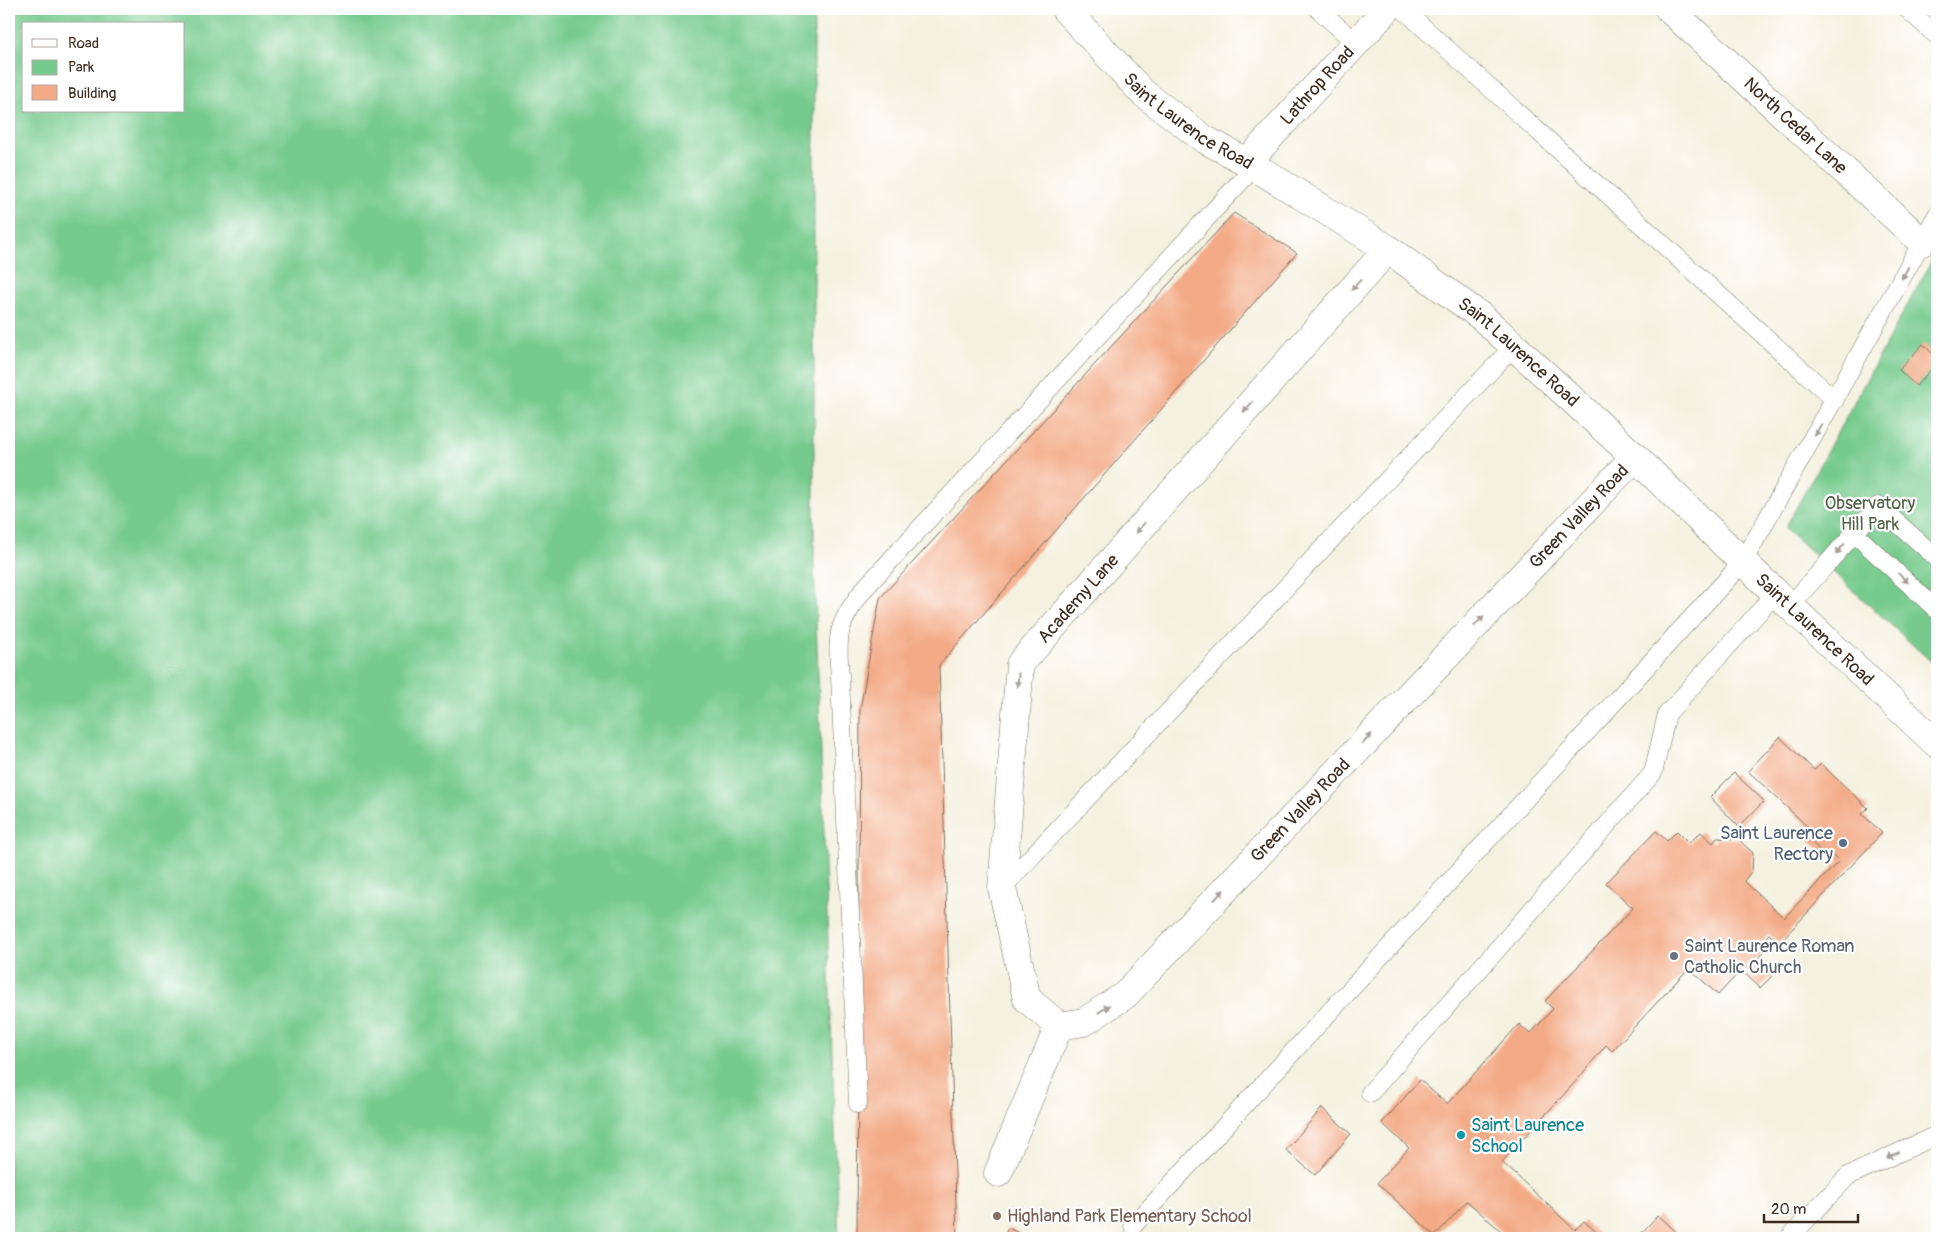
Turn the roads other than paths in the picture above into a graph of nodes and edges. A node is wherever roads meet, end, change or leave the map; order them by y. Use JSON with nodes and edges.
{"nodes":[{"id":1,"x":1065,"y":9,"type":"edge"},
{"id":2,"x":1318,"y":9,"type":"edge"},
{"id":3,"x":1387,"y":9,"type":"edge"},
{"id":4,"x":1403,"y":9,"type":"edge"},
{"id":5,"x":1669,"y":9,"type":"edge"},
{"id":6,"x":1907,"y":9,"type":"edge"},
{"id":7,"x":1937,"y":36,"type":"edge"},
{"id":8,"x":1356,"y":43,"type":"junction"},
{"id":9,"x":1250,"y":165,"type":"junction"},
{"id":10,"x":1937,"y":215,"type":"edge"},
{"id":11,"x":1922,"y":242,"type":"junction"},
{"id":12,"x":1388,"y":249,"type":"junction"},
{"id":13,"x":1514,"y":346,"type":"junction"},
{"id":14,"x":1835,"y":400,"type":"junction"},
{"id":15,"x":1635,"y":457,"type":"junction"},
{"id":16,"x":1854,"y":533,"type":"junction"},
{"id":17,"x":1937,"y":558,"type":"edge"},
{"id":18,"x":1743,"y":562,"type":"junction"},
{"id":19,"x":1783,"y":600,"type":"junction"},
{"id":20,"x":1937,"y":610,"type":"edge"},
{"id":21,"x":1936,"y":742,"type":"edge"},
{"id":22,"x":1002,"y":888,"type":"junction"},
{"id":23,"x":1059,"y":1026,"type":"junction"},
{"id":24,"x":1370,"y":1093,"type":"dead end"},
{"id":25,"x":858,"y":1104,"type":"dead end"},
{"id":26,"x":1937,"y":1135,"type":"edge"},
{"id":27,"x":998,"y":1173,"type":"dead end"},
{"id":28,"x":1133,"y":1226,"type":"dead end"},
{"id":29,"x":1789,"y":1238,"type":"edge"}],
"edges":[{"from":1,"to":9,"type":"street","name":"Saint Laurence Road"},
{"from":2,"to":8,"type":"lane"},
{"from":3,"to":8,"type":"street","name":"Lathrop Road"},
{"from":4,"to":14,"type":"lane"},
{"from":5,"to":11,"type":"street","name":"North Cedar Lane"},
{"from":6,"to":7,"type":"lane"},
{"from":8,"to":9,"type":"street","name":"Lathrop Road"},
{"from":9,"to":12,"type":"street","name":"Saint Laurence Road"},
{"from":9,"to":25,"type":"lane"},
{"from":10,"to":11,"type":"lane"},
{"from":11,"to":14,"type":"lane","one_way":true},
{"from":12,"to":13,"type":"street","name":"Saint Laurence Road"},
{"from":12,"to":22,"type":"street","name":"Academy Lane","one_way":true},
{"from":13,"to":15,"type":"street","name":"Saint Laurence Road"},
{"from":13,"to":22,"type":"lane"},
{"from":14,"to":18,"type":"lane","one_way":true},
{"from":15,"to":18,"type":"street","name":"Saint Laurence Road"},
{"from":23,"to":15,"type":"street","name":"Green Valley Road","one_way":true},
{"from":16,"to":17,"type":"lane"},
{"from":16,"to":19,"type":"lane","one_way":true},
{"from":16,"to":20,"type":"lane","one_way":true},
{"from":18,"to":19,"type":"street","name":"Saint Laurence Road"},
{"from":18,"to":28,"type":"lane"},
{"from":19,"to":21,"type":"street","name":"Saint Laurence Road"},
{"from":19,"to":24,"type":"lane"},
{"from":22,"to":23,"type":"street","name":"Academy Lane"},
{"from":23,"to":27,"type":"street"},
{"from":26,"to":29,"type":"lane","one_way":true}]}
